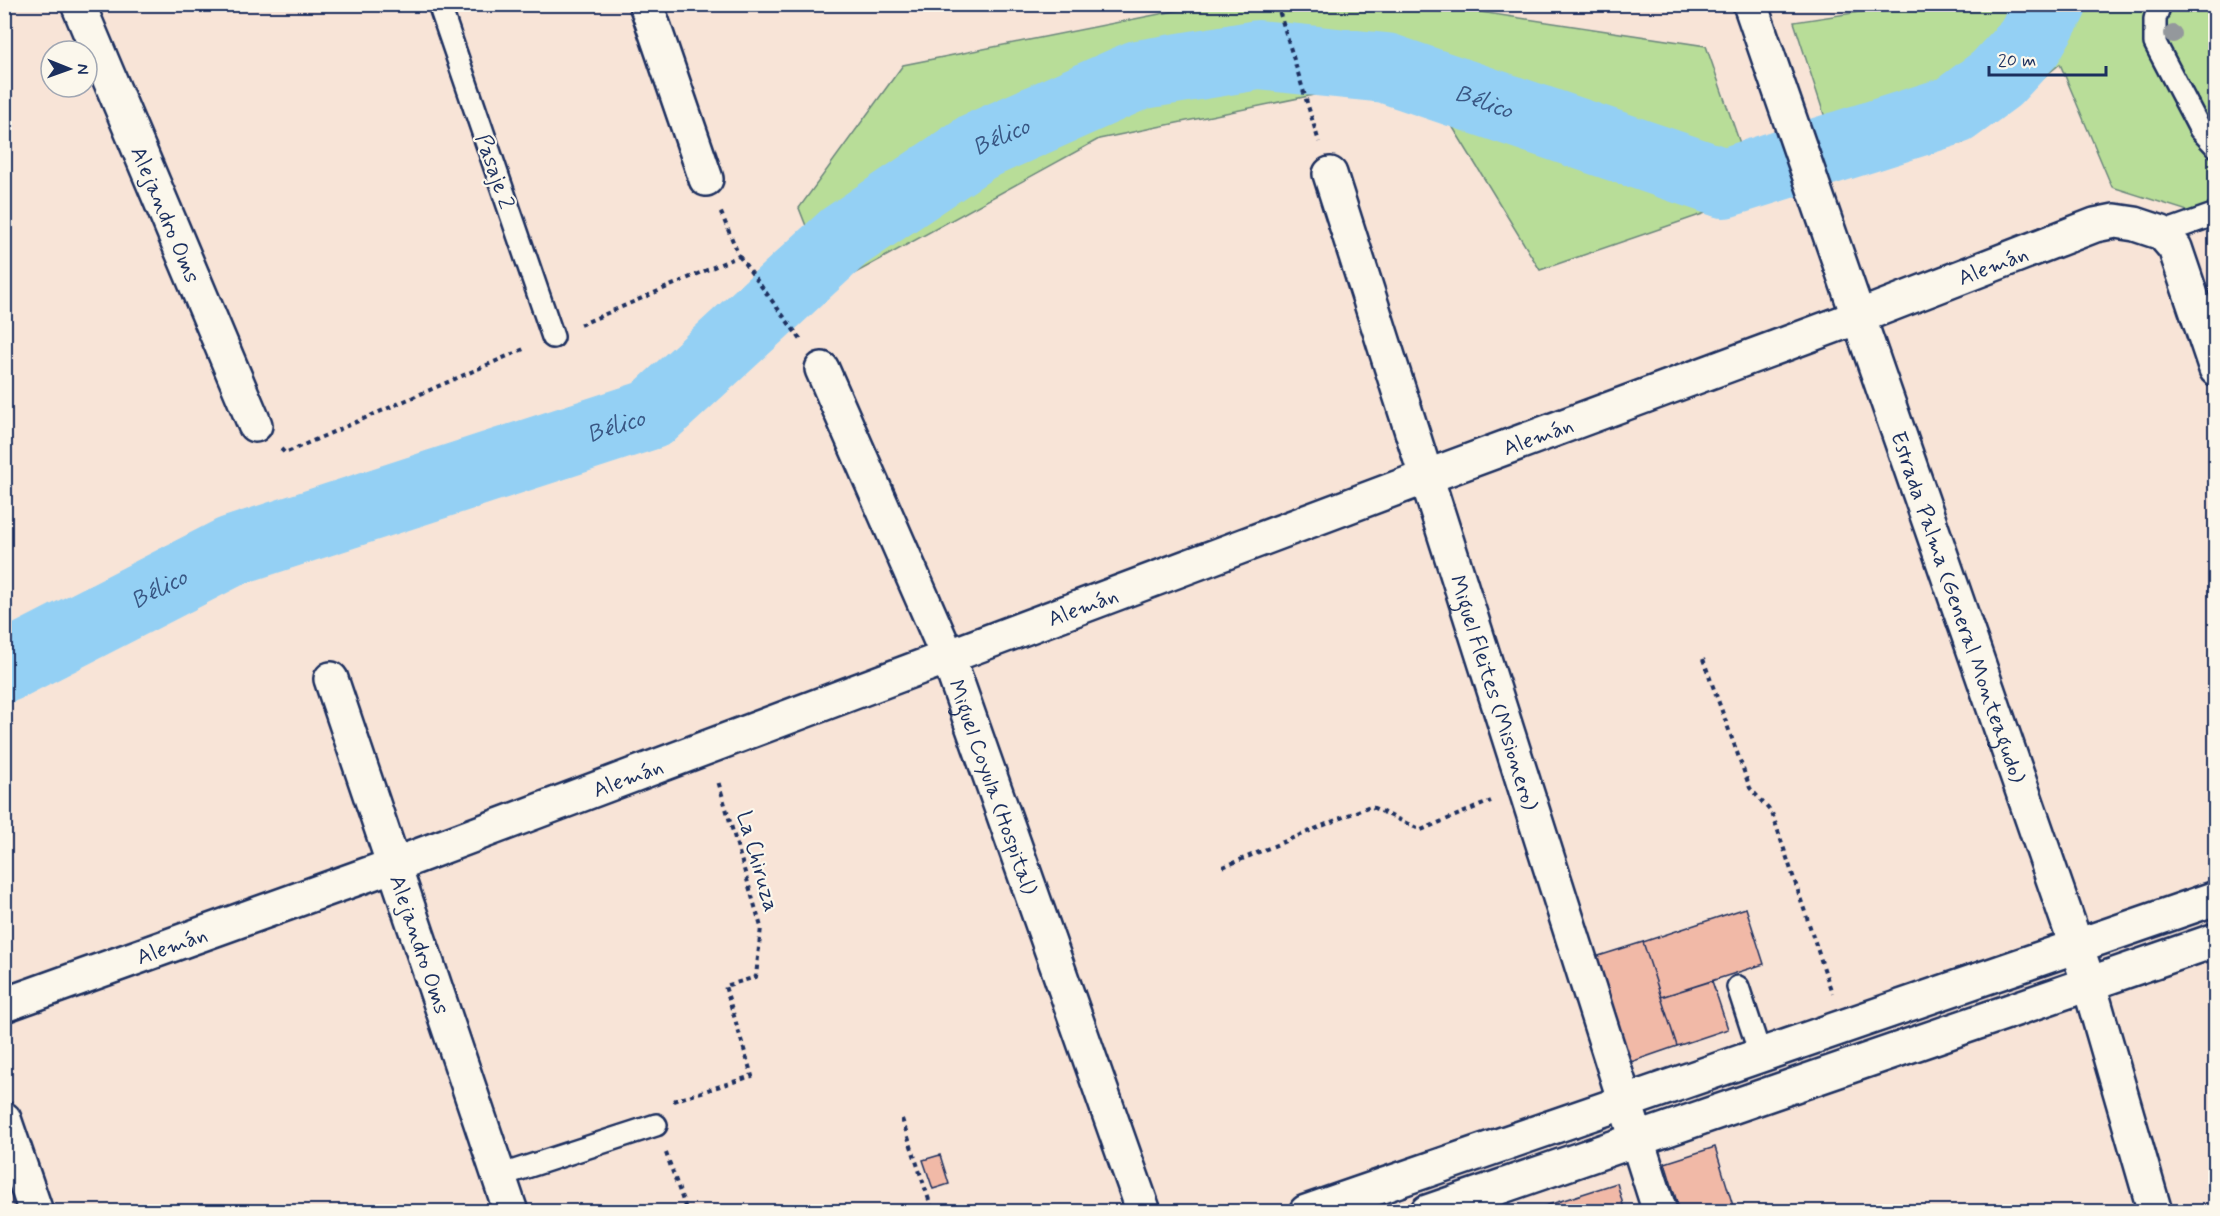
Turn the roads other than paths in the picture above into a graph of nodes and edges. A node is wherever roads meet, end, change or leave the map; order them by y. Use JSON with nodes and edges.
{"nodes":[{"id":1,"x":78,"y":4,"type":"edge"},
{"id":2,"x":439,"y":4,"type":"edge"},
{"id":3,"x":646,"y":4,"type":"edge"},
{"id":4,"x":1750,"y":4,"type":"edge"},
{"id":5,"x":2160,"y":4,"type":"edge"},
{"id":6,"x":2216,"y":146,"type":"edge"},
{"id":7,"x":1329,"y":174,"type":"dead end"},
{"id":8,"x":706,"y":179,"type":"dead end"},
{"id":9,"x":2216,"y":214,"type":"edge"},
{"id":10,"x":2162,"y":233,"type":"junction"},
{"id":11,"x":1858,"y":317,"type":"junction"},
{"id":12,"x":553,"y":337,"type":"dead end"},
{"id":13,"x":822,"y":369,"type":"dead end"},
{"id":14,"x":2216,"y":369,"type":"edge"},
{"id":15,"x":255,"y":425,"type":"dead end"},
{"id":16,"x":1426,"y":477,"type":"junction"},
{"id":17,"x":948,"y":657,"type":"junction"},
{"id":18,"x":331,"y":679,"type":"dead end"},
{"id":19,"x":394,"y":865,"type":"junction"},
{"id":20,"x":2216,"y":898,"type":"edge"},
{"id":21,"x":2216,"y":940,"type":"edge"},
{"id":22,"x":2076,"y":945,"type":"junction"},
{"id":23,"x":2089,"y":984,"type":"junction"},
{"id":24,"x":1738,"y":987,"type":"dead end"},
{"id":25,"x":4,"y":1005,"type":"edge"},
{"id":26,"x":1760,"y":1054,"type":"junction"},
{"id":27,"x":1624,"y":1101,"type":"junction"},
{"id":28,"x":4,"y":1119,"type":"edge"},
{"id":29,"x":656,"y":1125,"type":"road end"},
{"id":30,"x":1637,"y":1139,"type":"junction"},
{"id":31,"x":499,"y":1176,"type":"junction"},
{"id":32,"x":36,"y":1212,"type":"edge"},
{"id":33,"x":511,"y":1212,"type":"edge"},
{"id":34,"x":1144,"y":1212,"type":"edge"},
{"id":35,"x":1306,"y":1212,"type":"edge"},
{"id":36,"x":1426,"y":1212,"type":"edge"},
{"id":37,"x":1660,"y":1212,"type":"edge"},
{"id":38,"x":2155,"y":1212,"type":"edge"}],
"edges":[{"from":1,"to":15,"type":"street","name":"Alejandro Oms"},
{"from":2,"to":12,"type":"lane","name":"Pasaje 2"},
{"from":3,"to":8,"type":"street"},
{"from":4,"to":11,"type":"street","name":"Estrada Palma (General Monteagudo)"},
{"from":5,"to":6,"type":"lane"},
{"from":7,"to":16,"type":"street","name":"Miguel Fleites (Misionero)"},
{"from":9,"to":10,"type":"lane"},
{"from":10,"to":11,"type":"street","name":"Alemán"},
{"from":10,"to":14,"type":"street"},
{"from":11,"to":16,"type":"street","name":"Alemán"},
{"from":11,"to":22,"type":"street","name":"Estrada Palma (General Monteagudo)"},
{"from":13,"to":17,"type":"street","name":"Miguel Coyula (Hospital)"},
{"from":16,"to":17,"type":"street","name":"Alemán"},
{"from":16,"to":27,"type":"street","name":"Miguel Fleites (Misionero)"},
{"from":17,"to":19,"type":"street","name":"Alemán"},
{"from":17,"to":34,"type":"street","name":"Miguel Coyula (Hospital)"},
{"from":18,"to":19,"type":"street","name":"Alejandro Oms"},
{"from":19,"to":25,"type":"street","name":"Alemán"},
{"from":19,"to":31,"type":"street","name":"Alejandro Oms"},
{"from":20,"to":22,"type":"street"},
{"from":21,"to":23,"type":"street"},
{"from":22,"to":23,"type":"street","name":"Estrada Palma (General Monteagudo)"},
{"from":22,"to":26,"type":"street"},
{"from":23,"to":30,"type":"street"},
{"from":23,"to":38,"type":"street","name":"Estrada Palma (General Monteagudo)"},
{"from":24,"to":26,"type":"lane"},
{"from":26,"to":27,"type":"street"},
{"from":27,"to":30,"type":"street","name":"Miguel Fleites (Misionero)"},
{"from":27,"to":35,"type":"street"},
{"from":28,"to":32,"type":"street"},
{"from":29,"to":31,"type":"lane"},
{"from":30,"to":36,"type":"street"},
{"from":30,"to":37,"type":"street","name":"Miguel Fleites (Misionero)"},
{"from":31,"to":33,"type":"street","name":"Alejandro Oms"}]}
